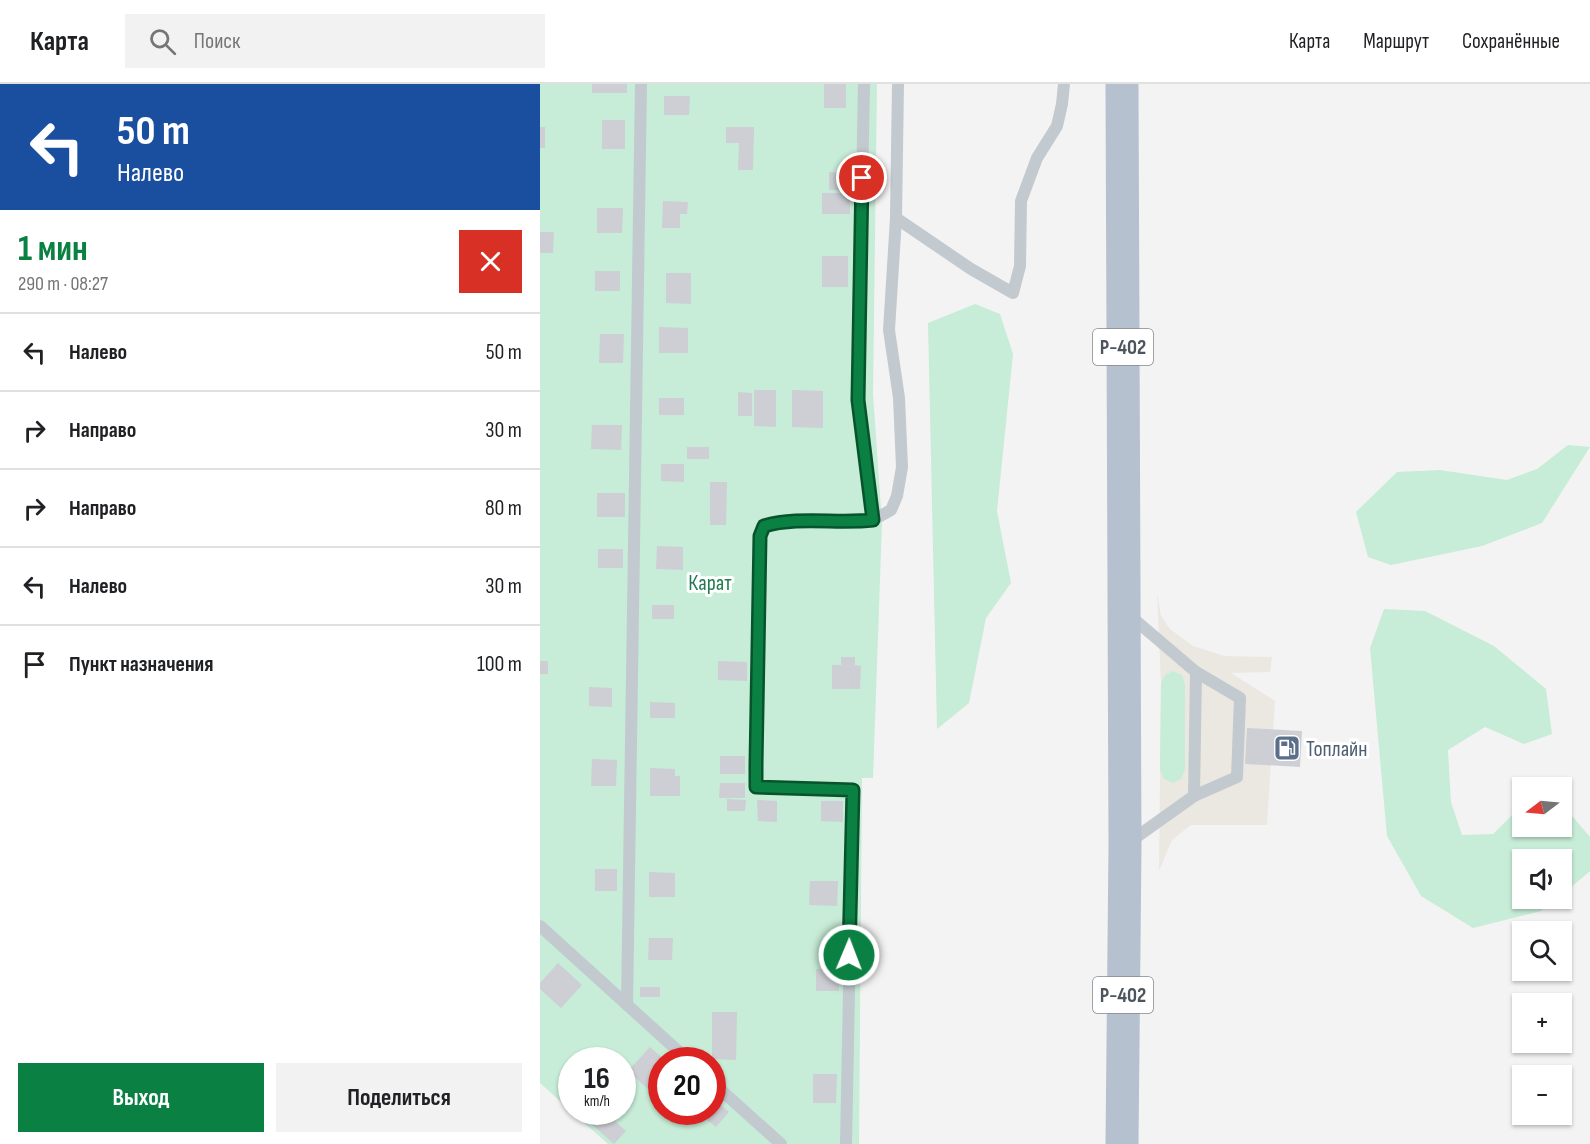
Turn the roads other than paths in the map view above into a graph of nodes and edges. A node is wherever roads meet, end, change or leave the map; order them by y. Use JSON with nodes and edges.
{"nodes":[{"id":1,"x":641,"y":84,"type":"edge"},
{"id":2,"x":864,"y":84,"type":"edge"},
{"id":3,"x":898,"y":84,"type":"edge"},
{"id":4,"x":1064,"y":84,"type":"edge"},
{"id":5,"x":1122,"y":84,"type":"edge"},
{"id":6,"x":896,"y":218,"type":"junction"},
{"id":7,"x":873,"y":520,"type":"junction"},
{"id":8,"x":1124,"y":611,"type":"junction"},
{"id":9,"x":1196,"y":672,"type":"junction"},
{"id":10,"x":1194,"y":796,"type":"junction"},
{"id":11,"x":1125,"y":846,"type":"junction"},
{"id":12,"x":540,"y":926,"type":"edge"},
{"id":13,"x":627,"y":1005,"type":"junction"},
{"id":14,"x":674,"y":1047,"type":"edge"},
{"id":15,"x":726,"y":1095,"type":"edge"},
{"id":16,"x":781,"y":1144,"type":"edge"},
{"id":17,"x":846,"y":1144,"type":"edge"},
{"id":18,"x":1122,"y":1144,"type":"edge"}],
"edges":[{"from":1,"to":13,"type":"lane"},
{"from":2,"to":7,"type":"lane"},
{"from":3,"to":6,"type":"lane"},
{"from":4,"to":6,"type":"lane"},
{"from":5,"to":8,"type":"main road","number":"Р-402"},
{"from":6,"to":7,"type":"lane"},
{"from":7,"to":17,"type":"lane"},
{"from":8,"to":9,"type":"lane"},
{"from":8,"to":11,"type":"main road","number":"Р-402"},
{"from":9,"to":10,"type":"lane"},
{"from":9,"to":10,"type":"lane"},
{"from":10,"to":11,"type":"lane"},
{"from":11,"to":18,"type":"main road","number":"Р-402"},
{"from":12,"to":13,"type":"lane"},
{"from":13,"to":14,"type":"lane"},
{"from":15,"to":16,"type":"lane"}]}
